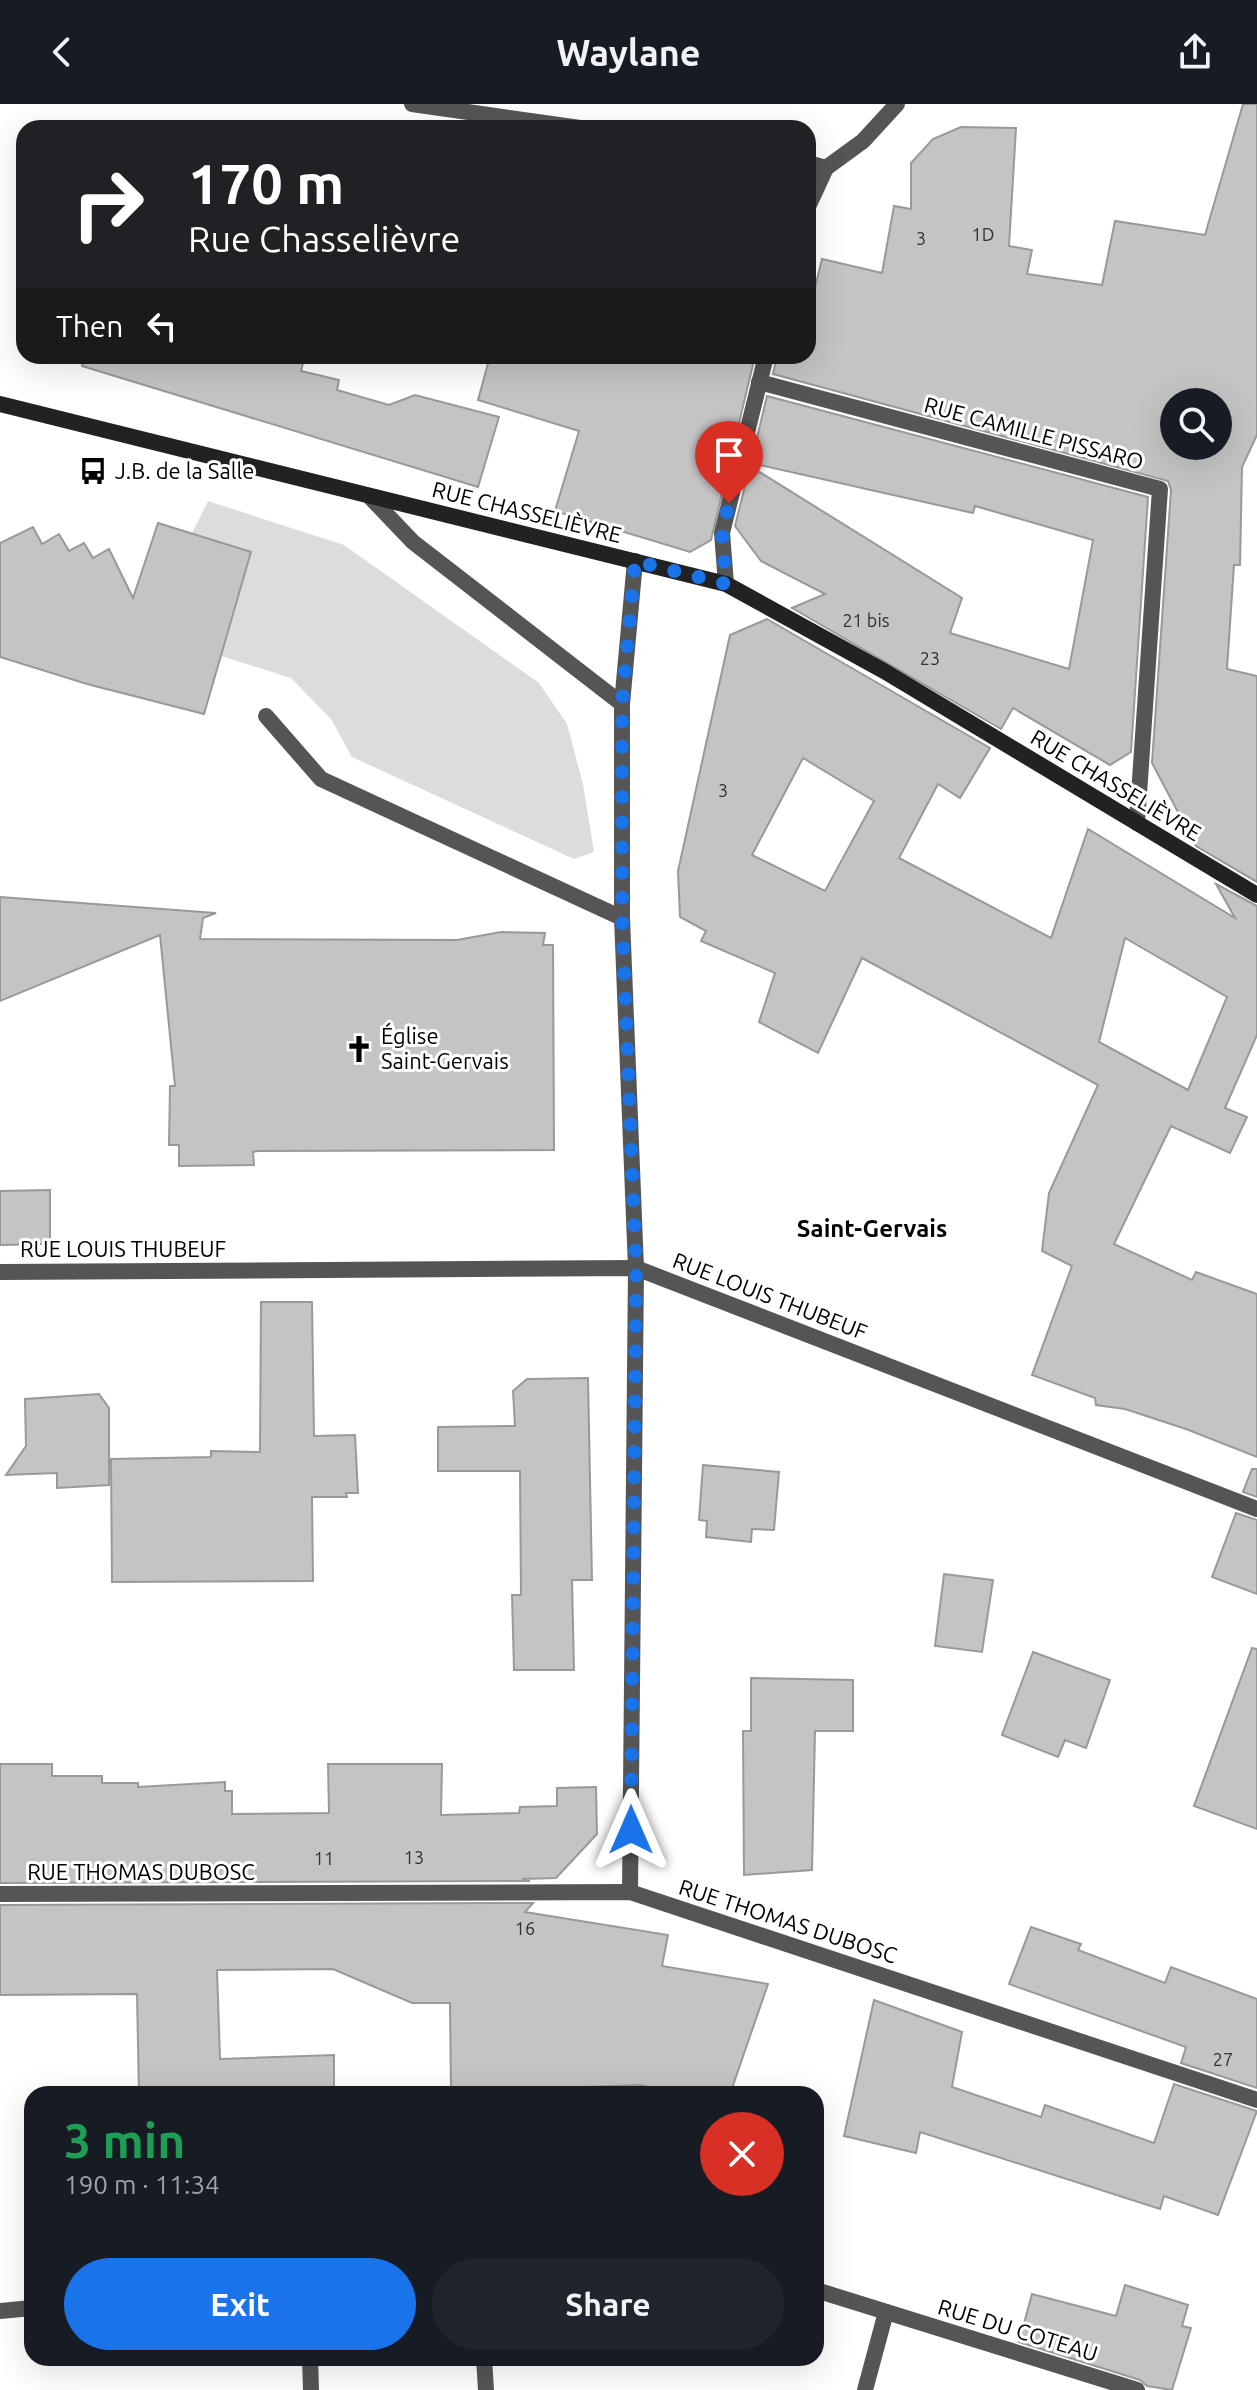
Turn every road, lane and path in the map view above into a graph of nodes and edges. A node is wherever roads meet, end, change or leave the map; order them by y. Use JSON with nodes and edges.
{"nodes":[{"id":1,"x":412,"y":104,"type":"edge"},
{"id":2,"x":897,"y":104,"type":"edge"},
{"id":3,"x":524,"y":120,"type":"edge"},
{"id":4,"x":816,"y":165,"type":"edge"},
{"id":5,"x":826,"y":168,"type":"junction"},
{"id":6,"x":816,"y":190,"type":"edge"},
{"id":7,"x":764,"y":364,"type":"edge"},
{"id":8,"x":759,"y":382,"type":"junction"},
{"id":9,"x":0,"y":404,"type":"edge"},
{"id":10,"x":370,"y":497,"type":"junction"},
{"id":11,"x":635,"y":561,"type":"junction"},
{"id":12,"x":726,"y":584,"type":"junction"},
{"id":13,"x":622,"y":704,"type":"junction"},
{"id":14,"x":266,"y":716,"type":"dead end"},
{"id":15,"x":1137,"y":823,"type":"junction"},
{"id":16,"x":1257,"y":895,"type":"edge"},
{"id":17,"x":622,"y":918,"type":"junction"},
{"id":18,"x":636,"y":1268,"type":"junction"},
{"id":19,"x":0,"y":1272,"type":"edge"},
{"id":20,"x":1257,"y":1509,"type":"edge"},
{"id":21,"x":630,"y":1892,"type":"junction"},
{"id":22,"x":0,"y":1894,"type":"edge"},
{"id":23,"x":1257,"y":2100,"type":"edge"},
{"id":24,"x":824,"y":2293,"type":"edge"},
{"id":25,"x":24,"y":2309,"type":"edge"},
{"id":26,"x":0,"y":2311,"type":"edge"},
{"id":27,"x":886,"y":2312,"type":"junction"},
{"id":28,"x":310,"y":2366,"type":"edge"},
{"id":29,"x":484,"y":2366,"type":"edge"},
{"id":30,"x":311,"y":2390,"type":"edge"},
{"id":31,"x":486,"y":2390,"type":"edge"},
{"id":32,"x":865,"y":2390,"type":"edge"},
{"id":33,"x":1137,"y":2390,"type":"edge"}],
"edges":[{"from":1,"to":3,"type":"street"},
{"from":2,"to":5,"type":"street"},
{"from":4,"to":5,"type":"street"},
{"from":5,"to":6,"type":"street"},
{"from":7,"to":8,"type":"street"},
{"from":8,"to":12,"type":"street"},
{"from":8,"to":15,"type":"street","name":"RUE CAMILLE PISSARO"},
{"from":9,"to":10,"type":"street","name":"RUE CHASSELIÈVRE"},
{"from":10,"to":11,"type":"street","name":"RUE CHASSELIÈVRE"},
{"from":10,"to":13,"type":"street"},
{"from":11,"to":12,"type":"street","name":"RUE CHASSELIÈVRE"},
{"from":11,"to":13,"type":"street"},
{"from":12,"to":15,"type":"street","name":"RUE CHASSELIÈVRE"},
{"from":13,"to":17,"type":"street"},
{"from":14,"to":17,"type":"street"},
{"from":15,"to":16,"type":"street","name":"RUE CHASSELIÈVRE"},
{"from":17,"to":18,"type":"street"},
{"from":18,"to":19,"type":"street","name":"RUE LOUIS THUBEUF"},
{"from":18,"to":20,"type":"street","name":"RUE LOUIS THUBEUF"},
{"from":18,"to":21,"type":"street"},
{"from":21,"to":22,"type":"street","name":"RUE THOMAS DUBOSC"},
{"from":21,"to":23,"type":"street","name":"RUE THOMAS DUBOSC"},
{"from":24,"to":27,"type":"street","name":"RUE DU COTEAU"},
{"from":25,"to":26,"type":"street"},
{"from":27,"to":32,"type":"street"},
{"from":27,"to":33,"type":"street","name":"RUE DU COTEAU"},
{"from":28,"to":30,"type":"street"},
{"from":29,"to":31,"type":"street"}]}
